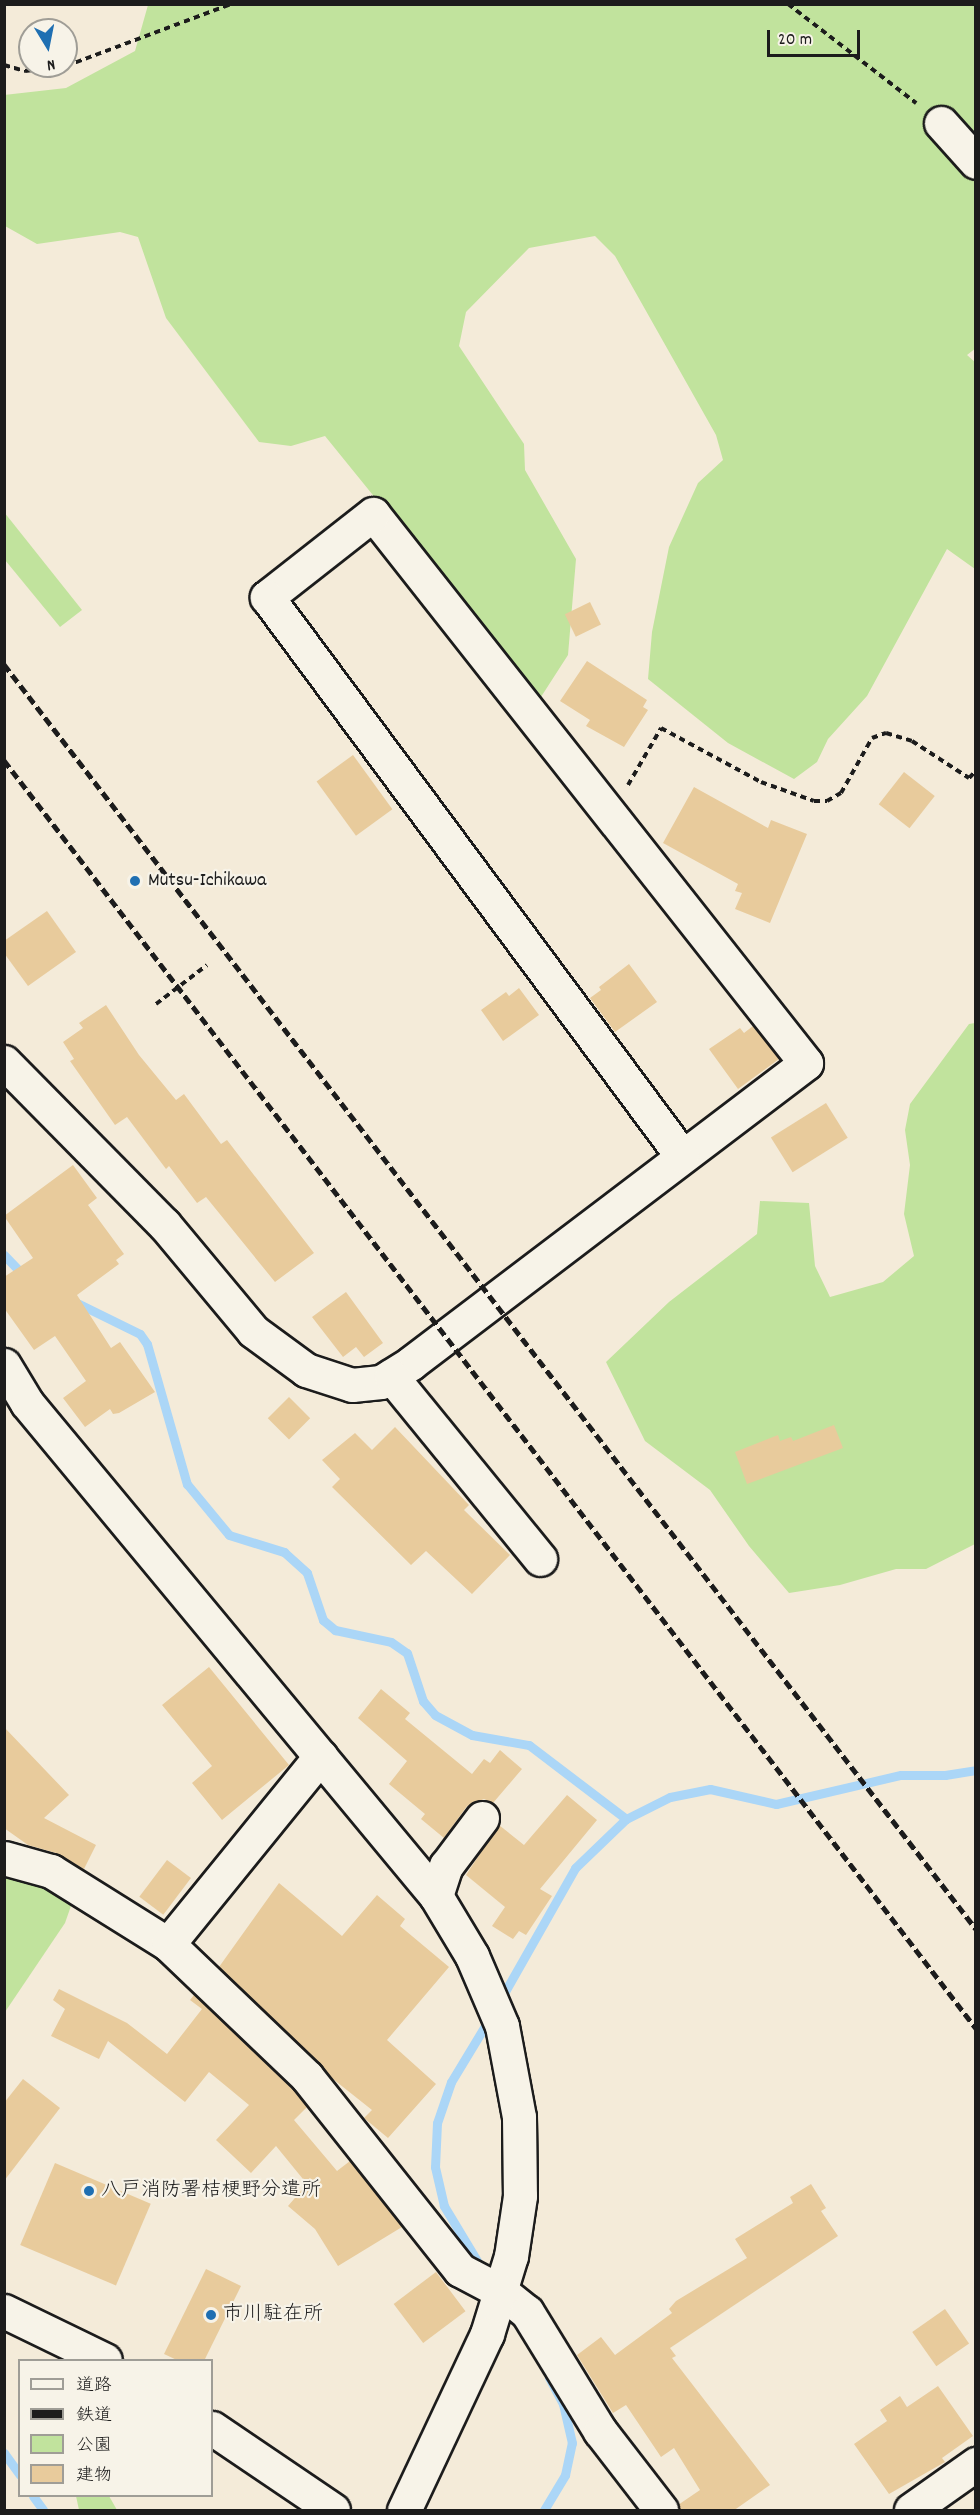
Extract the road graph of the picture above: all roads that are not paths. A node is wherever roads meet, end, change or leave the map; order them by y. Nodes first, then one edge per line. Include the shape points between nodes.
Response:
1 (941, 123) road end
2 (975, 162) edge
3 (4, 1062) edge
4 (682, 1155) junction
5 (7, 1374) edge
6 (390, 1376) junction
7 (540, 1559) dead end
8 (321, 1756) junction
9 (482, 1818) dead end
10 (4, 1858) edge
11 (436, 1896) junction
12 (168, 1944) junction
13 (502, 2292) junction
14 (4, 2311) edge
15 (101, 2359) edge
16 (213, 2429) edge
17 (975, 2464) edge
18 (333, 2511) edge
19 (404, 2511) edge
20 (661, 2511) edge
21 (911, 2511) edge

1 - 2 street
3 - 6 street via 164,1224 253,1331 306,1370 352,1385 381,1382
4 - 4 street via 806,1063 373,514 267,597
4 - 6 street
5 - 8 street
6 - 7 street
8 - 11 street
8 - 12 street
9 - 11 street via 447,1866
10 - 12 street via 51,1871
11 - 13 street via 472,1956 502,2026 519,2117 520,2196
12 - 13 street via 307,2077 460,2270
13 - 19 street via 474,2363
13 - 20 street via 527,2312 600,2431
14 - 15 street
16 - 18 street
17 - 21 street

